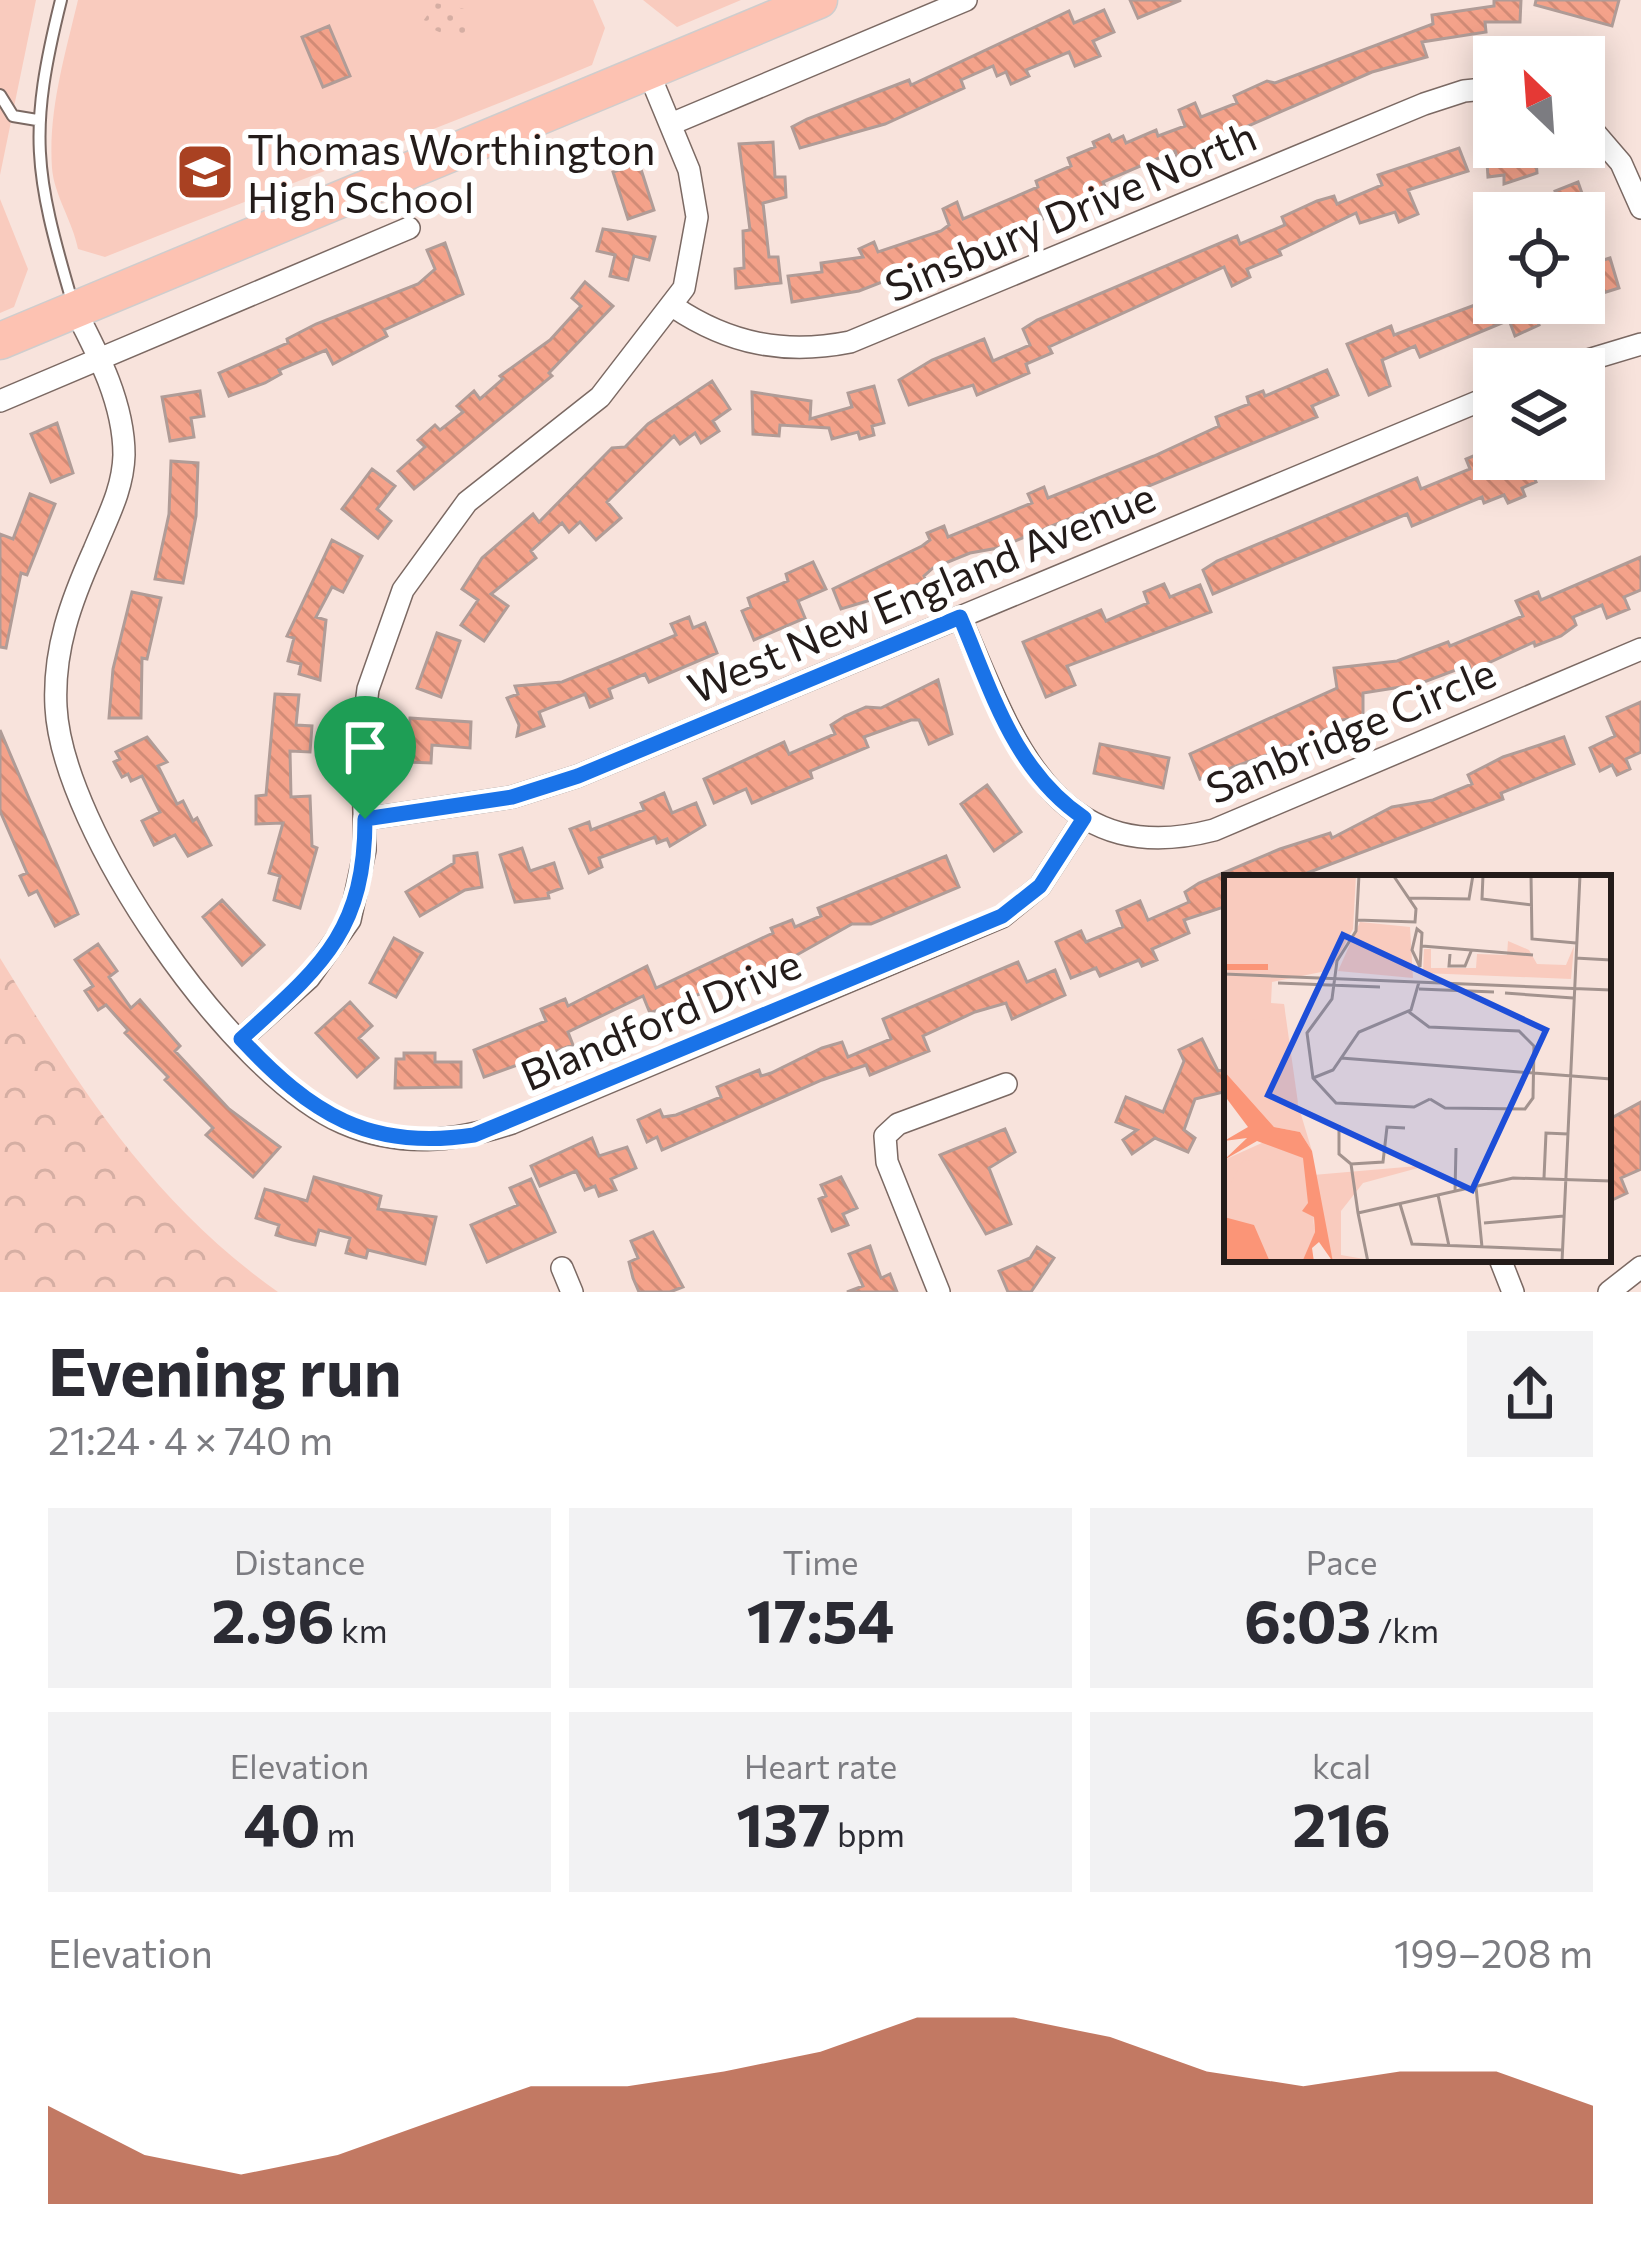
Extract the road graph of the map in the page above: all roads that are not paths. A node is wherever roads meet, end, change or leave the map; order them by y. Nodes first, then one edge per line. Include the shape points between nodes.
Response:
1 (61, 0) edge
2 (819, 0) edge
3 (966, 0) edge
4 (648, 71) junction
5 (1473, 90) edge
6 (0, 95) edge
7 (37, 120) junction
8 (671, 124) junction
9 (1605, 144) edge
10 (1641, 208) edge
11 (409, 228) dead end
12 (674, 308) junction
13 (75, 310) junction
14 (0, 341) edge
15 (1641, 344) edge
16 (1605, 355) edge
17 (100, 359) junction
18 (0, 401) edge
19 (1473, 404) edge
20 (960, 617) junction
21 (1641, 649) edge
22 (1084, 818) junction
23 (365, 819) junction
24 (241, 1039) junction
25 (1006, 1084) dead end
26 (1501, 1262) edge
27 (1641, 1267) edge
28 (562, 1268) dead end
29 (572, 1292) edge
30 (938, 1292) edge
31 (1513, 1292) edge
32 (1609, 1292) edge

1 - 7 lane
2 - 4 main road
3 - 8 street
4 - 8 street
4 - 13 main road
5 - 12 street, Sinsbury Drive North via 850,342 756,344
6 - 7 lane via 13,116
7 - 13 lane via 40,192
8 - 12 street via 697,217 692,263
9 - 10 street
11 - 17 street
12 - 23 street via 581,416 467,502 403,590 368,689
13 - 14 main road
13 - 17 street, Blandford Drive
15 - 16 street
17 - 18 street
17 - 24 street, Blandford Drive via 121,421 121,488 72,602 56,662 63,757 117,874 176,965
19 - 20 street, West New England Avenue
20 - 22 street via 1018,752
20 - 23 street, West New England Avenue via 578,776 512,797
21 - 22 street, Sanbridge Circle via 1214,830 1137,836
22 - 24 street, Blandford Drive via 1040,886 1002,916 474,1135 408,1140 343,1123 310,1104
23 - 24 street via 362,885 350,920 309,978
25 - 30 street via 885,1136 887,1162
26 - 31 street
27 - 32 street
28 - 29 street

